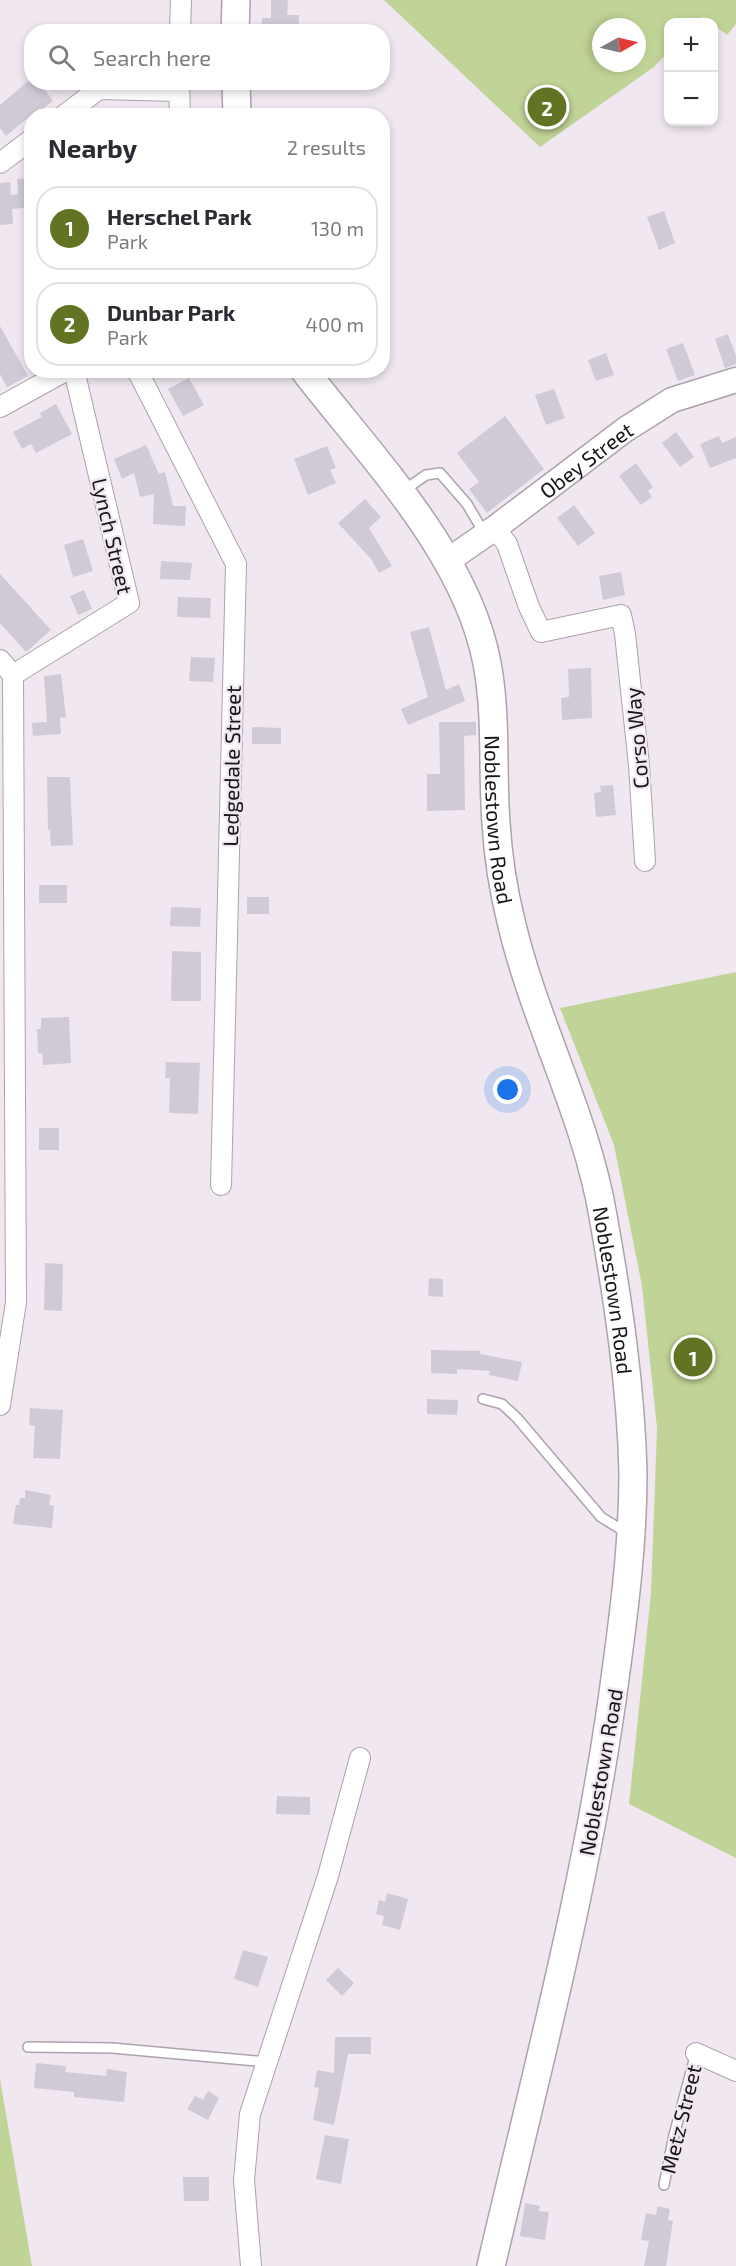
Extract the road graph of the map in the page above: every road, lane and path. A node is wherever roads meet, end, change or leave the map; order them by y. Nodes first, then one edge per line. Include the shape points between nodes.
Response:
1 (181, 0) edge
2 (236, 0) edge
3 (180, 24) edge
4 (235, 24) edge
5 (98, 90) edge
6 (178, 90) edge
7 (236, 90) edge
8 (74, 108) edge
9 (179, 108) edge
10 (237, 108) edge
11 (24, 145) edge
12 (0, 163) edge
13 (53, 378) edge
14 (76, 378) edge
15 (141, 378) edge
16 (310, 378) edge
17 (736, 380) edge
18 (0, 407) edge
19 (401, 492) junction
20 (490, 531) junction
21 (447, 561) junction
22 (0, 660) edge
23 (13, 675) junction
24 (645, 861) dead end
25 (221, 1185) dead end
26 (483, 1399) dead end
27 (0, 1405) edge
28 (631, 1536) junction
29 (360, 1758) dead end
30 (28, 2047) dead end
31 (696, 2053) joint
32 (268, 2062) junction
33 (736, 2071) edge
34 (664, 2185) dead end
35 (251, 2266) edge
36 (491, 2266) edge

1 - 3 street
2 - 4 main road
5 - 8 street
6 - 9 street
7 - 10 main road
11 - 12 street
13 - 18 street
14 - 23 street, Lynch Street via 129,603
15 - 25 street, Ledgedale Street via 236,564
16 - 19 main road, Noblestown Road
17 - 20 street, Obey Street via 672,400 626,429
19 - 20 lane via 426,475 440,472
19 - 21 main road, Noblestown Road
20 - 21 street, Obey Street
20 - 24 street, Corso Way via 507,544 541,632 621,615 639,765
21 - 28 main road, Noblestown Road via 470,606 487,663 495,820 511,922 602,1209 630,1412
22 - 23 street
23 - 27 street via 16,1302
26 - 28 lane via 502,1404 518,1418 601,1517
28 - 36 main road, Noblestown Road via 598,1798
29 - 32 street via 328,1876
30 - 32 lane via 112,2048
31 - 33 street
31 - 34 lane, Metz Street
32 - 35 street via 250,2114 244,2180

